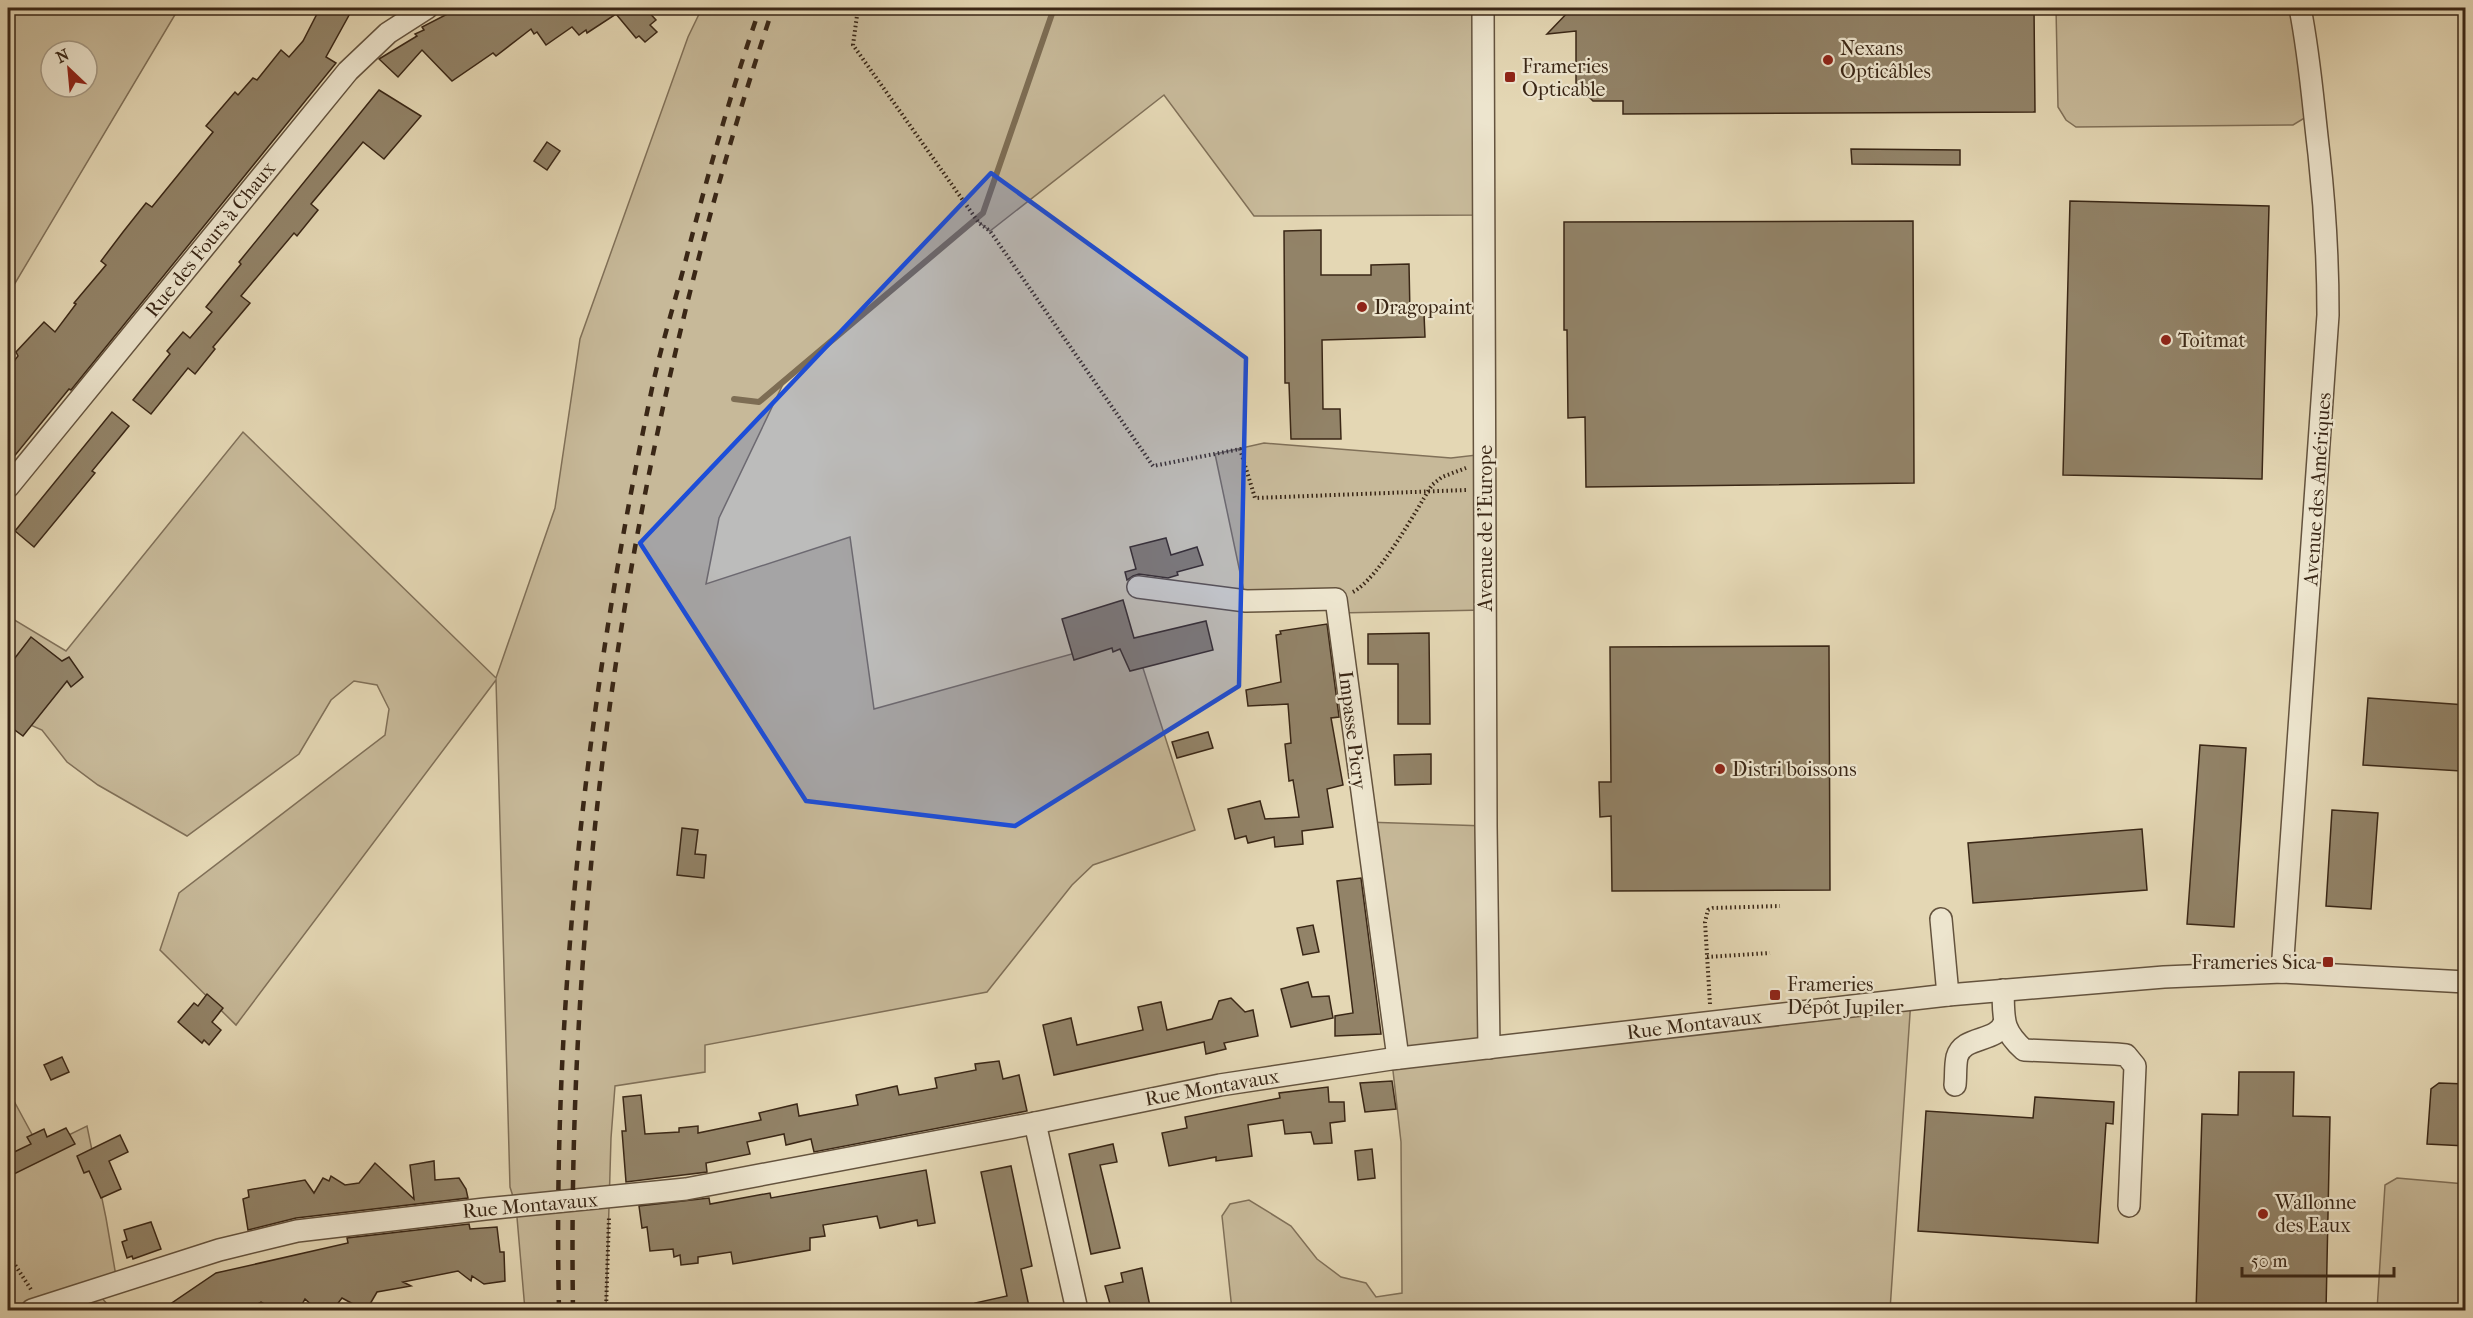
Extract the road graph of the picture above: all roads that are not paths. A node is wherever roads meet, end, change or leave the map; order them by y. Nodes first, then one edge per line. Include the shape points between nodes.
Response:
1 (427, 8) edge
2 (1483, 8) edge
3 (2300, 8) edge
4 (8, 487) edge
5 (1138, 587) dead end
6 (1941, 919) dead end
7 (2282, 972) junction
8 (2466, 982) edge
9 (2003, 990) junction
10 (1948, 995) junction
11 (2004, 1023) junction
12 (1489, 1048) junction
13 (1398, 1058) junction
14 (1955, 1085) dead end
15 (1035, 1123) junction
16 (2129, 1206) dead end
17 (38, 1309) edge
18 (1077, 1311) edge

1 - 4 street, Rue des Fours à Chaux via 388,33 348,71
2 - 12 street, Avenue de l'Europe
3 - 7 street, Avenue des Amériques via 2312,75 2328,241 2328,315
5 - 13 street, Impasse Picry via 1246,601 1336,599
6 - 10 street
7 - 8 street, Rue Montavaux
7 - 9 street, Rue Montavaux via 2164,976
9 - 10 street, Rue Montavaux
9 - 11 street
10 - 12 street, Rue Montavaux
11 - 14 street via 1996,1034 1962,1048
11 - 16 street via 2009,1036 2024,1050 2126,1055 2135,1066
12 - 13 street, Rue Montavaux
13 - 15 street, Rue Montavaux via 1220,1085
15 - 17 street, Rue Montavaux via 686,1190 297,1231 219,1250
15 - 18 street

